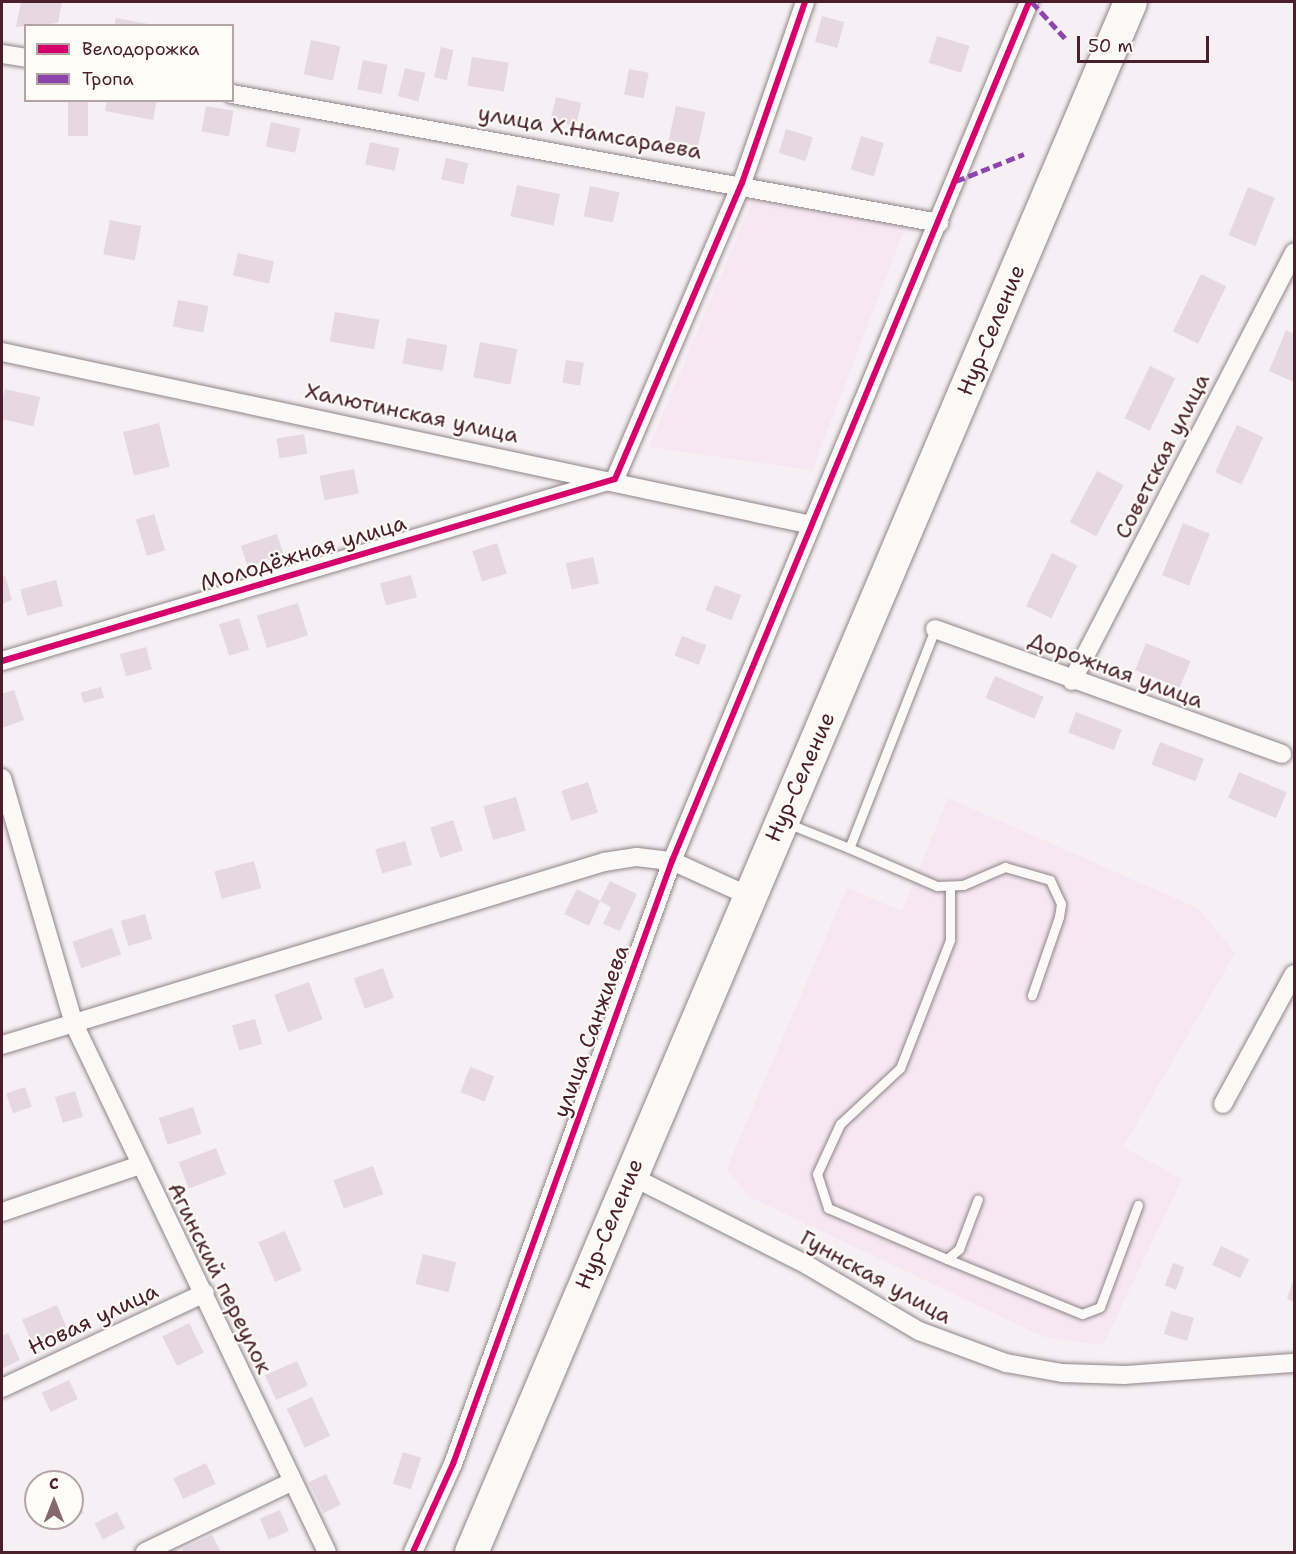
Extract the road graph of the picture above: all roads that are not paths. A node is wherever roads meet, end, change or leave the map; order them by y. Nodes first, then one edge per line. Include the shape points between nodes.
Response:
1 (805, 2) edge
2 (1029, 2) edge
3 (1130, 2) edge
4 (2, 54) edge
5 (24, 58) edge
6 (234, 94) edge
7 (742, 183) junction
8 (939, 223) junction
9 (1294, 252) edge
10 (2, 352) edge
11 (615, 479) junction
12 (812, 525) junction
13 (934, 629) joint
14 (2, 661) edge
15 (1072, 681) junction
16 (1282, 754) dead end
17 (2, 778) edge
18 (781, 821) junction
19 (849, 848) junction
20 (672, 861) junction
21 (950, 888) junction
22 (747, 895) junction
23 (1294, 974) edge
24 (1032, 995) dead end
25 (74, 1024) junction
26 (2, 1045) edge
27 (1223, 1104) dead end
28 (137, 1166) junction
29 (629, 1175) junction
30 (978, 1199) dead end
31 (1137, 1205) dead end
32 (2, 1212) edge
33 (947, 1258) junction
34 (205, 1293) junction
35 (1294, 1363) edge
36 (2, 1388) edge
37 (291, 1482) junction
38 (145, 1552) edge
39 (327, 1552) edge
40 (413, 1552) edge
41 (471, 1552) edge

1 - 7 street
2 - 8 street, улица Санжиева
3 - 18 highway, Нур-Селение
4 - 5 street
6 - 7 street, улица Х.Намсараева
7 - 8 street, улица Х.Намсараева
7 - 11 street
8 - 12 street, улица Санжиева
9 - 15 street, Советская улица
10 - 11 street, Халютинская улица
11 - 12 street, Халютинская улица
11 - 14 street, Молодёжная улица
12 - 20 street, улица Санжиева
13 - 15 street, Дорожная улица
13 - 19 lane
15 - 16 street, Дорожная улица
17 - 25 street, Агинский переулок
18 - 19 lane
18 - 22 highway, Нур-Селение
19 - 21 lane
20 - 22 street
20 - 25 street via 637,857 604,862
20 - 40 street, улица Санжиева via 453,1464
21 - 24 lane via 1005,867 1050,880 1061,904 1059,917
21 - 33 lane via 950,940 900,1068 840,1124 817,1174 828,1208
22 - 29 highway, Нур-Селение
23 - 27 street
25 - 26 street
25 - 28 street, Агинский переулок
28 - 32 street
28 - 34 street, Агинский переулок
29 - 35 street, Гуннская улица via 807,1265 919,1332 1006,1363 1062,1373 1125,1375
29 - 41 highway, Нур-Селение
30 - 33 lane via 959,1249
31 - 33 lane via 1100,1307 1082,1314
34 - 36 street, Новая улица
34 - 37 street, Агинский переулок
37 - 38 street
37 - 39 street, Агинский переулок

